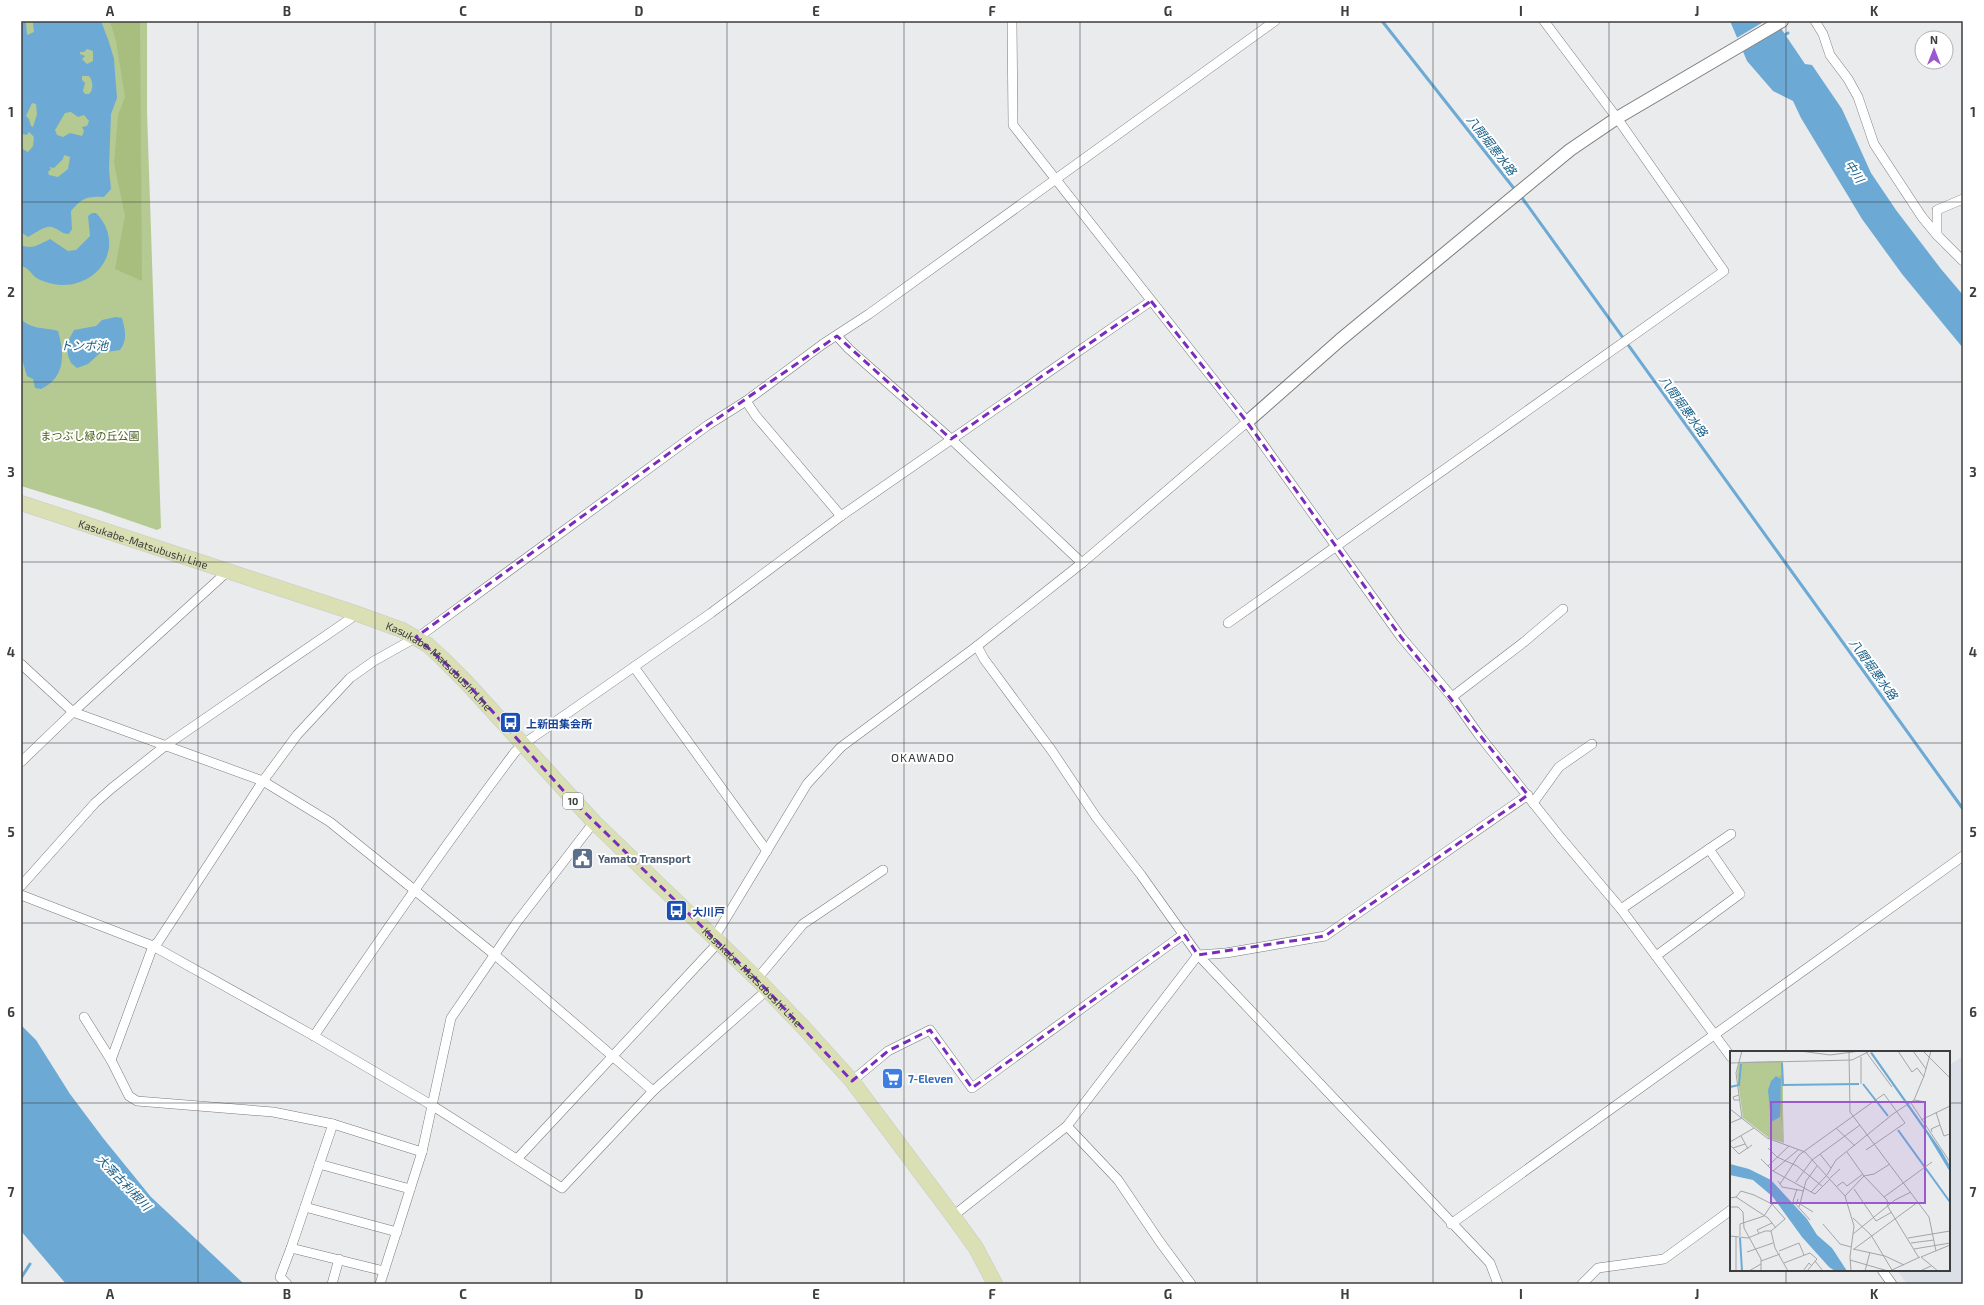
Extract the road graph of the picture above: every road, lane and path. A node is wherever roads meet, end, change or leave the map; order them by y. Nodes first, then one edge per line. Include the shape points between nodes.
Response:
1 (1012, 21) edge
2 (1275, 21) edge
3 (1544, 21) edge
4 (1782, 21) edge
5 (1815, 21) edge
6 (1617, 118) junction
7 (1056, 179) junction
8 (1963, 199) edge
9 (1937, 235) junction
10 (1963, 261) edge
11 (1151, 301) junction
12 (837, 336) junction
13 (746, 401) junction
14 (1246, 422) junction
15 (951, 439) junction
16 (21, 503) edge
17 (841, 516) junction
18 (1336, 545) junction
19 (1082, 563) junction
20 (228, 571) junction
21 (1563, 609) dead end
22 (355, 613) junction
23 (1228, 623) dead end
24 (416, 637) junction
25 (977, 646) junction
26 (21, 664) edge
27 (634, 667) junction
28 (1452, 697) junction
29 (72, 712) junction
30 (1592, 744) dead end
31 (522, 745) junction
32 (166, 746) junction
33 (21, 762) edge
34 (263, 781) junction
35 (1530, 799) junction
36 (594, 822) junction
37 (1731, 834) dead end
38 (1709, 849) junction
39 (767, 851) junction
40 (1963, 856) edge
41 (883, 870) dead end
42 (21, 886) edge
43 (414, 889) junction
44 (21, 895) edge
45 (1621, 909) junction
46 (1184, 934) junction
47 (716, 941) junction
48 (152, 946) junction
49 (495, 955) junction
50 (1198, 955) junction
51 (1656, 956) junction
52 (757, 979) junction
53 (767, 990) junction
54 (84, 1017) dead end
55 (1715, 1034) junction
56 (314, 1036) junction
57 (612, 1056) junction
58 (1730, 1056) edge
59 (110, 1060) junction
60 (852, 1081) junction
61 (653, 1091) junction
62 (433, 1106) junction
63 (333, 1124) junction
64 (1067, 1126) junction
65 (422, 1152) junction
66 (516, 1159) junction
67 (319, 1164) junction
68 (410, 1189) junction
69 (305, 1207) junction
70 (1730, 1211) edge
71 (953, 1216) junction
72 (1451, 1224) junction
73 (397, 1232) junction
74 (291, 1248) junction
75 (339, 1259) junction
76 (384, 1271) junction
77 (1883, 1271) edge
78 (287, 1284) edge
79 (332, 1284) edge
80 (380, 1284) edge
81 (995, 1284) edge
82 (1191, 1284) edge
83 (1498, 1284) edge
84 (1582, 1284) edge
85 (1892, 1284) edge

1 - 7 street via 1013,124
2 - 7 street
3 - 6 street
4 - 6 street
5 - 9 street via 1823,34 1830,55 1858,97 1874,144 1922,217
6 - 14 street via 1513,196
6 - 18 street via 1724,271
7 - 11 street
7 - 12 street
8 - 9 street via 1937,210
9 - 10 street
11 - 14 street
11 - 15 street
12 - 13 street
12 - 15 street
13 - 17 street
13 - 24 street via 708,425
14 - 18 street
14 - 19 street
15 - 17 street
15 - 19 street
16 - 20 main road, Kasukabe-Matsubushi Line / 10
17 - 27 street
18 - 23 street
18 - 28 street via 1401,637
19 - 25 street
20 - 22 main road, Kasukabe-Matsubushi Line / 10
20 - 29 street
21 - 28 street
22 - 24 main road, Kasukabe-Matsubushi Line / 10
22 - 32 street via 350,619
24 - 31 main road, Kasukabe-Matsubushi Line / 10 via 428,645 466,682
24 - 34 street via 350,678 297,735
25 - 39 street via 841,747 807,784
25 - 46 street via 1096,817
26 - 29 street
27 - 31 street
27 - 39 street
28 - 35 street
29 - 32 street
29 - 33 street
30 - 35 street via 1559,767
31 - 36 main road, Kasukabe-Matsubushi Line / 10
31 - 43 street via 469,812
32 - 34 street
32 - 42 street via 95,803
34 - 43 street via 330,822
34 - 48 street via 158,942
35 - 45 street
35 - 50 street via 1325,936 1226,953
36 - 47 main road, Kasukabe-Matsubushi Line / 10
36 - 49 street via 517,922
37 - 38 street
38 - 45 street
38 - 51 street via 1740,894
39 - 47 street
40 - 55 street
41 - 52 street via 803,924
43 - 49 street
43 - 56 street
44 - 48 street
45 - 51 street
46 - 50 street
46 - 60 street via 972,1088 930,1030 888,1051
47 - 52 main road, Kasukabe-Matsubushi Line / 10
47 - 57 street
48 - 56 street
48 - 59 street
49 - 57 street
49 - 62 street via 451,1018
50 - 64 street
50 - 72 street
51 - 55 street
52 - 53 main road, Kasukabe-Matsubushi Line / 10
53 - 60 main road, Kasukabe-Matsubushi Line / 10
53 - 61 street
54 - 59 street
55 - 58 street
55 - 72 street
56 - 62 street
57 - 61 street
57 - 66 street
59 - 63 street via 129,1096 137,1101 273,1112
60 - 71 main road, Kasukabe-Matsubushi Line / 10
61 - 66 street via 562,1188
62 - 65 street
62 - 66 street
63 - 65 street
63 - 67 street
64 - 71 street
64 - 82 street via 1118,1180
65 - 68 street
67 - 68 street
67 - 69 street
68 - 73 street
69 - 73 street
69 - 74 street
70 - 84 street via 1664,1259 1598,1268
71 - 81 main road, Kasukabe-Matsubushi Line / 10 via 976,1248
72 - 83 street via 1490,1263
73 - 76 street
74 - 75 street
74 - 78 street via 280,1277
75 - 76 street
75 - 79 street
76 - 80 street
77 - 85 street

